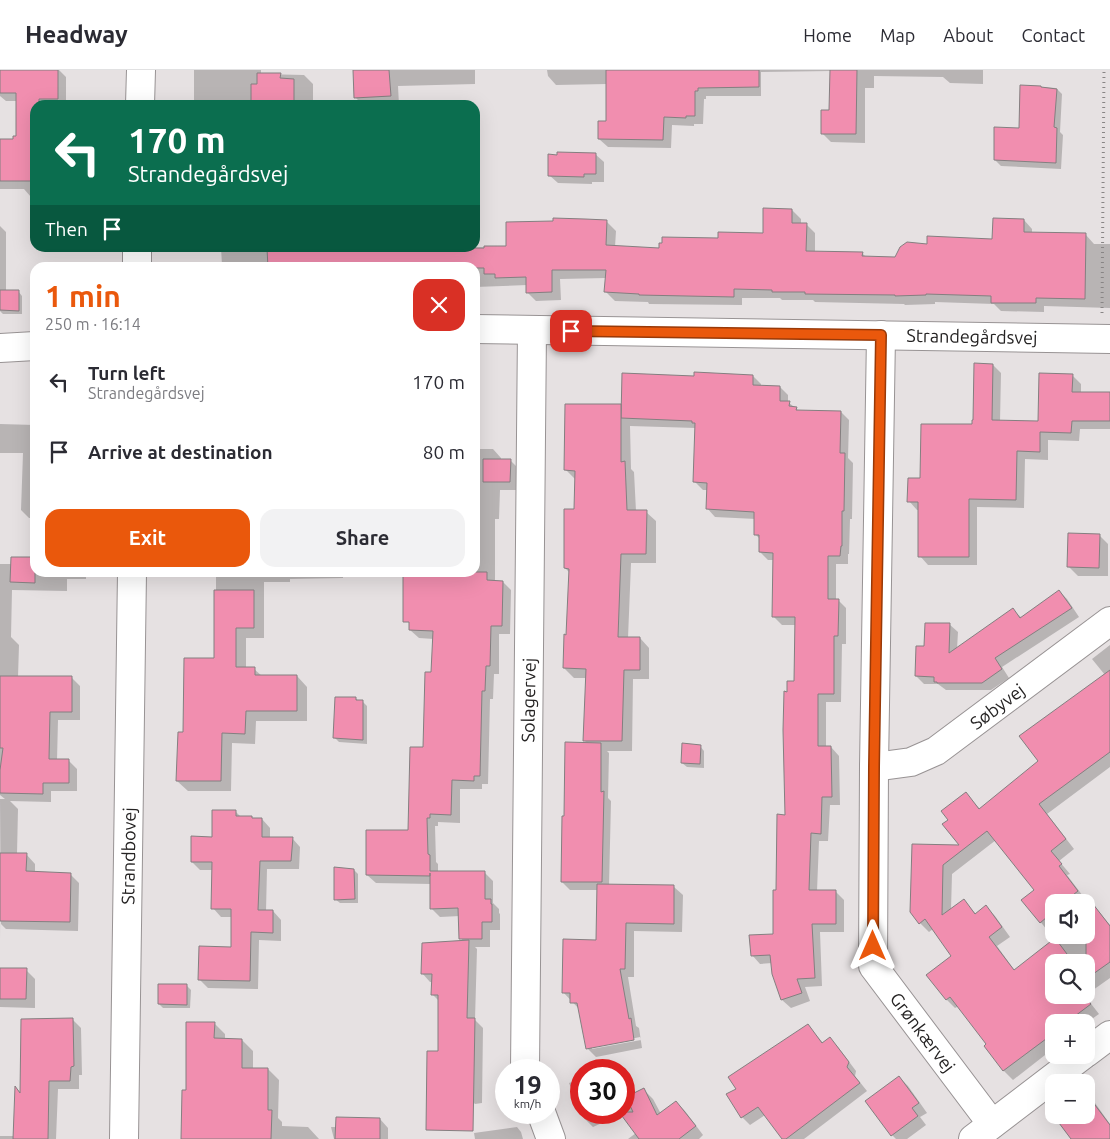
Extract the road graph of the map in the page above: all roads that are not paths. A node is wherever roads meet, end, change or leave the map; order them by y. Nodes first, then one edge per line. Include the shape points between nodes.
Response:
1 (141, 70) edge
2 (140, 100) edge
3 (480, 329) edge
4 (532, 330) junction
5 (881, 335) junction
6 (1106, 339) edge
7 (30, 346) edge
8 (0, 348) edge
9 (132, 577) edge
10 (1110, 621) edge
11 (874, 767) junction
12 (1110, 1035) edge
13 (1095, 1046) edge
14 (525, 1059) edge
15 (1072, 1064) edge
16 (545, 1124) edge
17 (982, 1132) edge
18 (124, 1139) edge
19 (550, 1139) edge

1 - 2 street
3 - 4 street, Strandegårdsvej
4 - 5 street, Strandegårdsvej
4 - 14 street, Solagervej
5 - 6 street, Strandegårdsvej
5 - 11 street, Grønkærvej
7 - 8 street
9 - 18 street, Strandbovej
10 - 11 street, Søbyvej via 936,751 911,762
11 - 17 street, Grønkærvej via 873,966
12 - 13 street
15 - 17 street
16 - 19 street

